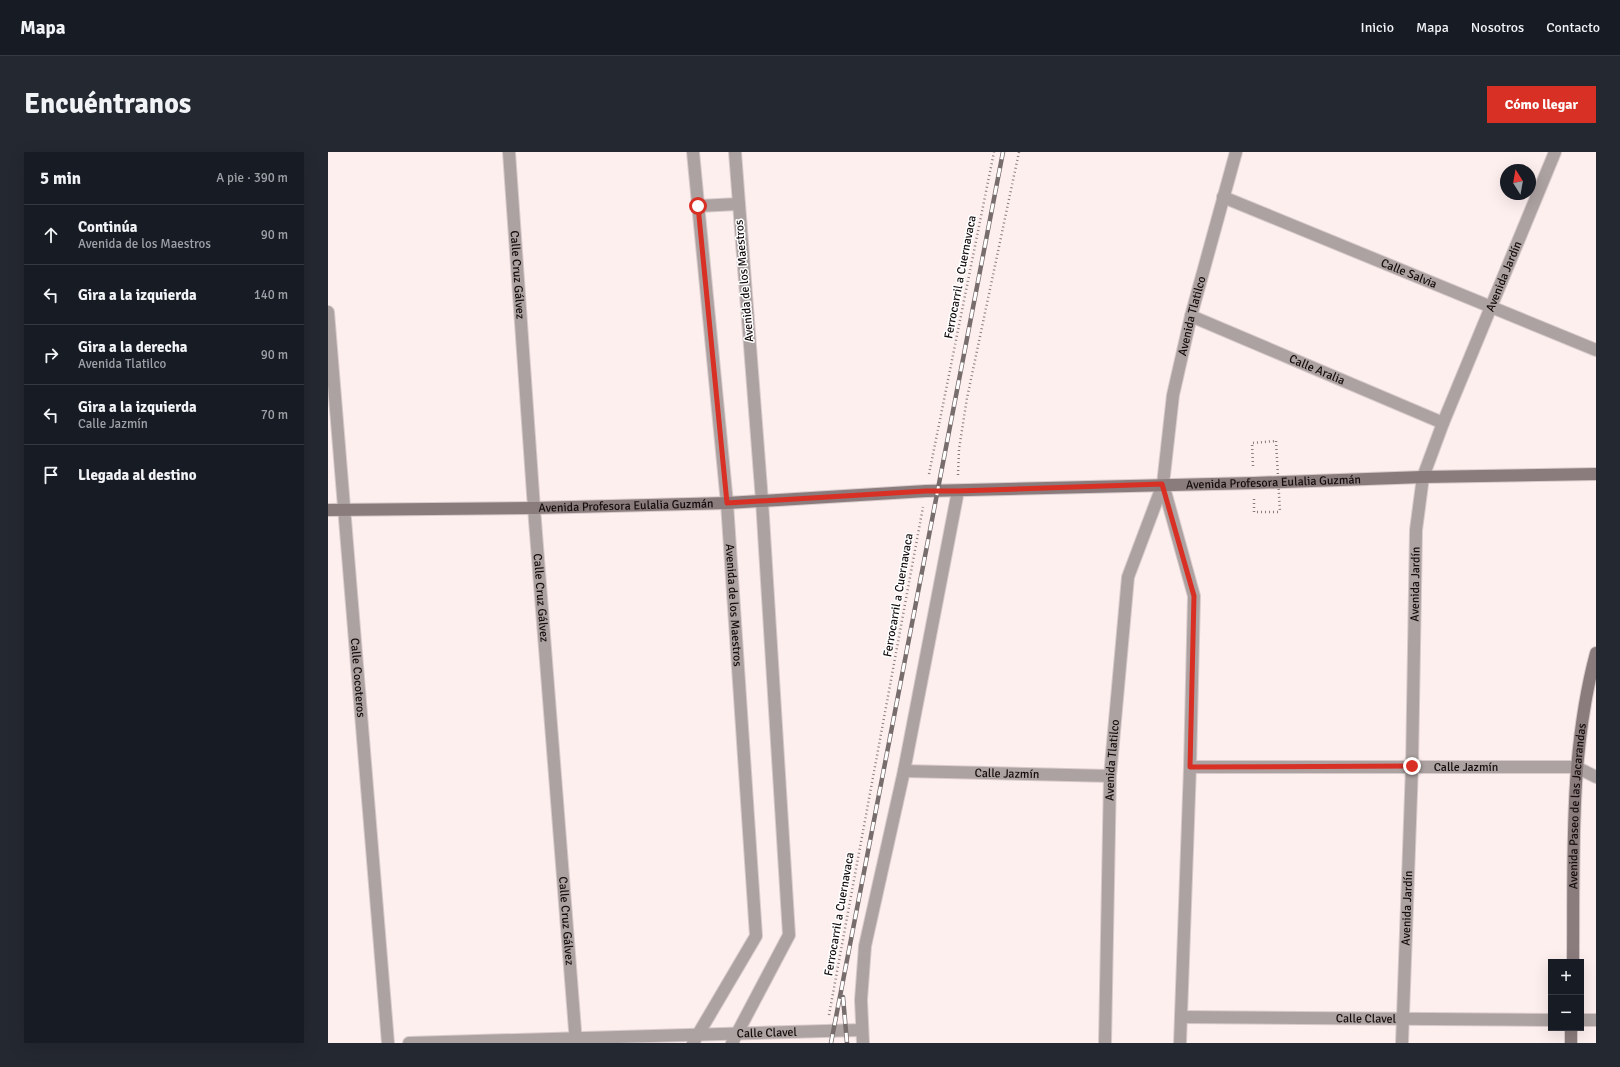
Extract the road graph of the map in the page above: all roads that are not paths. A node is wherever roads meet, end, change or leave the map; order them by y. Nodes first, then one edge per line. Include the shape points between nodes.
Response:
1 (508, 152) edge
2 (693, 152) edge
3 (735, 152) edge
4 (1236, 152) edge
5 (1555, 152) edge
6 (1223, 196) junction
7 (738, 204) junction
8 (698, 206) junction
9 (1492, 305) junction
10 (328, 312) edge
11 (1191, 316) junction
12 (1596, 350) edge
13 (1443, 423) junction
14 (1596, 474) edge
15 (1423, 477) junction
16 (1162, 484) junction
17 (958, 491) junction
18 (762, 501) junction
19 (727, 503) junction
20 (534, 508) junction
21 (328, 510) edge
22 (344, 510) junction
23 (1596, 652) edge
24 (1412, 766) junction
25 (1190, 767) junction
26 (1576, 767) junction
27 (904, 771) junction
28 (1110, 776) junction
29 (1596, 776) edge
30 (1573, 959) edge
31 (1181, 1018) junction
32 (1403, 1019) junction
33 (1548, 1020) edge
34 (1584, 1020) edge
35 (1596, 1020) edge
36 (861, 1030) junction
37 (1572, 1031) edge
38 (738, 1032) junction
39 (696, 1038) edge
40 (575, 1041) edge
41 (388, 1043) edge
42 (409, 1043) edge
43 (732, 1043) edge
44 (863, 1043) edge
45 (1106, 1043) edge
46 (1180, 1043) edge
47 (1402, 1043) edge
48 (1571, 1043) edge

1 - 20 street, Calle Cruz Gálvez
2 - 8 street, Avenida de los Maestros
3 - 7 street, Avenida de los Maestros
4 - 6 street, Avenida Tlatilco
5 - 9 street, Avenida Jardín
6 - 9 street, Calle Salvia
6 - 11 street, Avenida Tlatilco
7 - 8 street
7 - 18 street, Avenida de los Maestros
8 - 19 street, Avenida de los Maestros
9 - 12 street, Calle Salvia
9 - 13 street, Avenida Jardín
10 - 22 street, Calle Cocoteros
11 - 13 street, Calle Aralia
11 - 16 street, Avenida Tlatilco via 1173,395
13 - 15 street, Avenida Jardín
14 - 15 main road, Avenida Profesora Eulalia Guzmán
15 - 16 main road, Avenida Profesora Eulalia Guzmán
15 - 24 street, Avenida Jardín via 1416,530
16 - 17 main road, Avenida Profesora Eulalia Guzmán
16 - 25 street, Avenida Tlatilco via 1194,596
16 - 28 street, Avenida Tlatilco via 1128,577
17 - 18 main road, Avenida Profesora Eulalia Guzmán
17 - 27 street
18 - 19 main road, Avenida Profesora Eulalia Guzmán
18 - 38 street, Avenida de los Maestros via 789,935
19 - 20 main road, Avenida Profesora Eulalia Guzmán
19 - 39 street, Avenida de los Maestros via 756,936
20 - 22 main road, Avenida Profesora Eulalia Guzmán
20 - 40 street, Calle Cruz Gálvez
21 - 22 main road, Avenida Profesora Eulalia Guzmán
22 - 41 street, Calle Cocoteros
23 - 26 main road, Avenida Paseo de las Jacarandas via 1581,724
24 - 25 street, Calle Jazmín
24 - 26 street, Calle Jazmín
24 - 32 street, Avenida Jardín
25 - 31 street, Avenida Tlatilco
26 - 29 street, Calle Jazmín
26 - 30 main road, Avenida Paseo de las Jacarandas
27 - 28 street, Calle Jazmín
27 - 36 street via 865,946
28 - 45 street, Avenida Tlatilco
31 - 32 street, Calle Clavel
31 - 46 street, Avenida Tlatilco
32 - 33 street, Calle Clavel
32 - 47 street, Avenida Jardín
34 - 35 street
36 - 38 street, Calle Clavel
36 - 44 street
37 - 48 main road
38 - 39 street, Calle Clavel
38 - 43 street, Avenida de los Maestros
39 - 40 street, Calle Clavel
40 - 42 street, Calle Clavel

